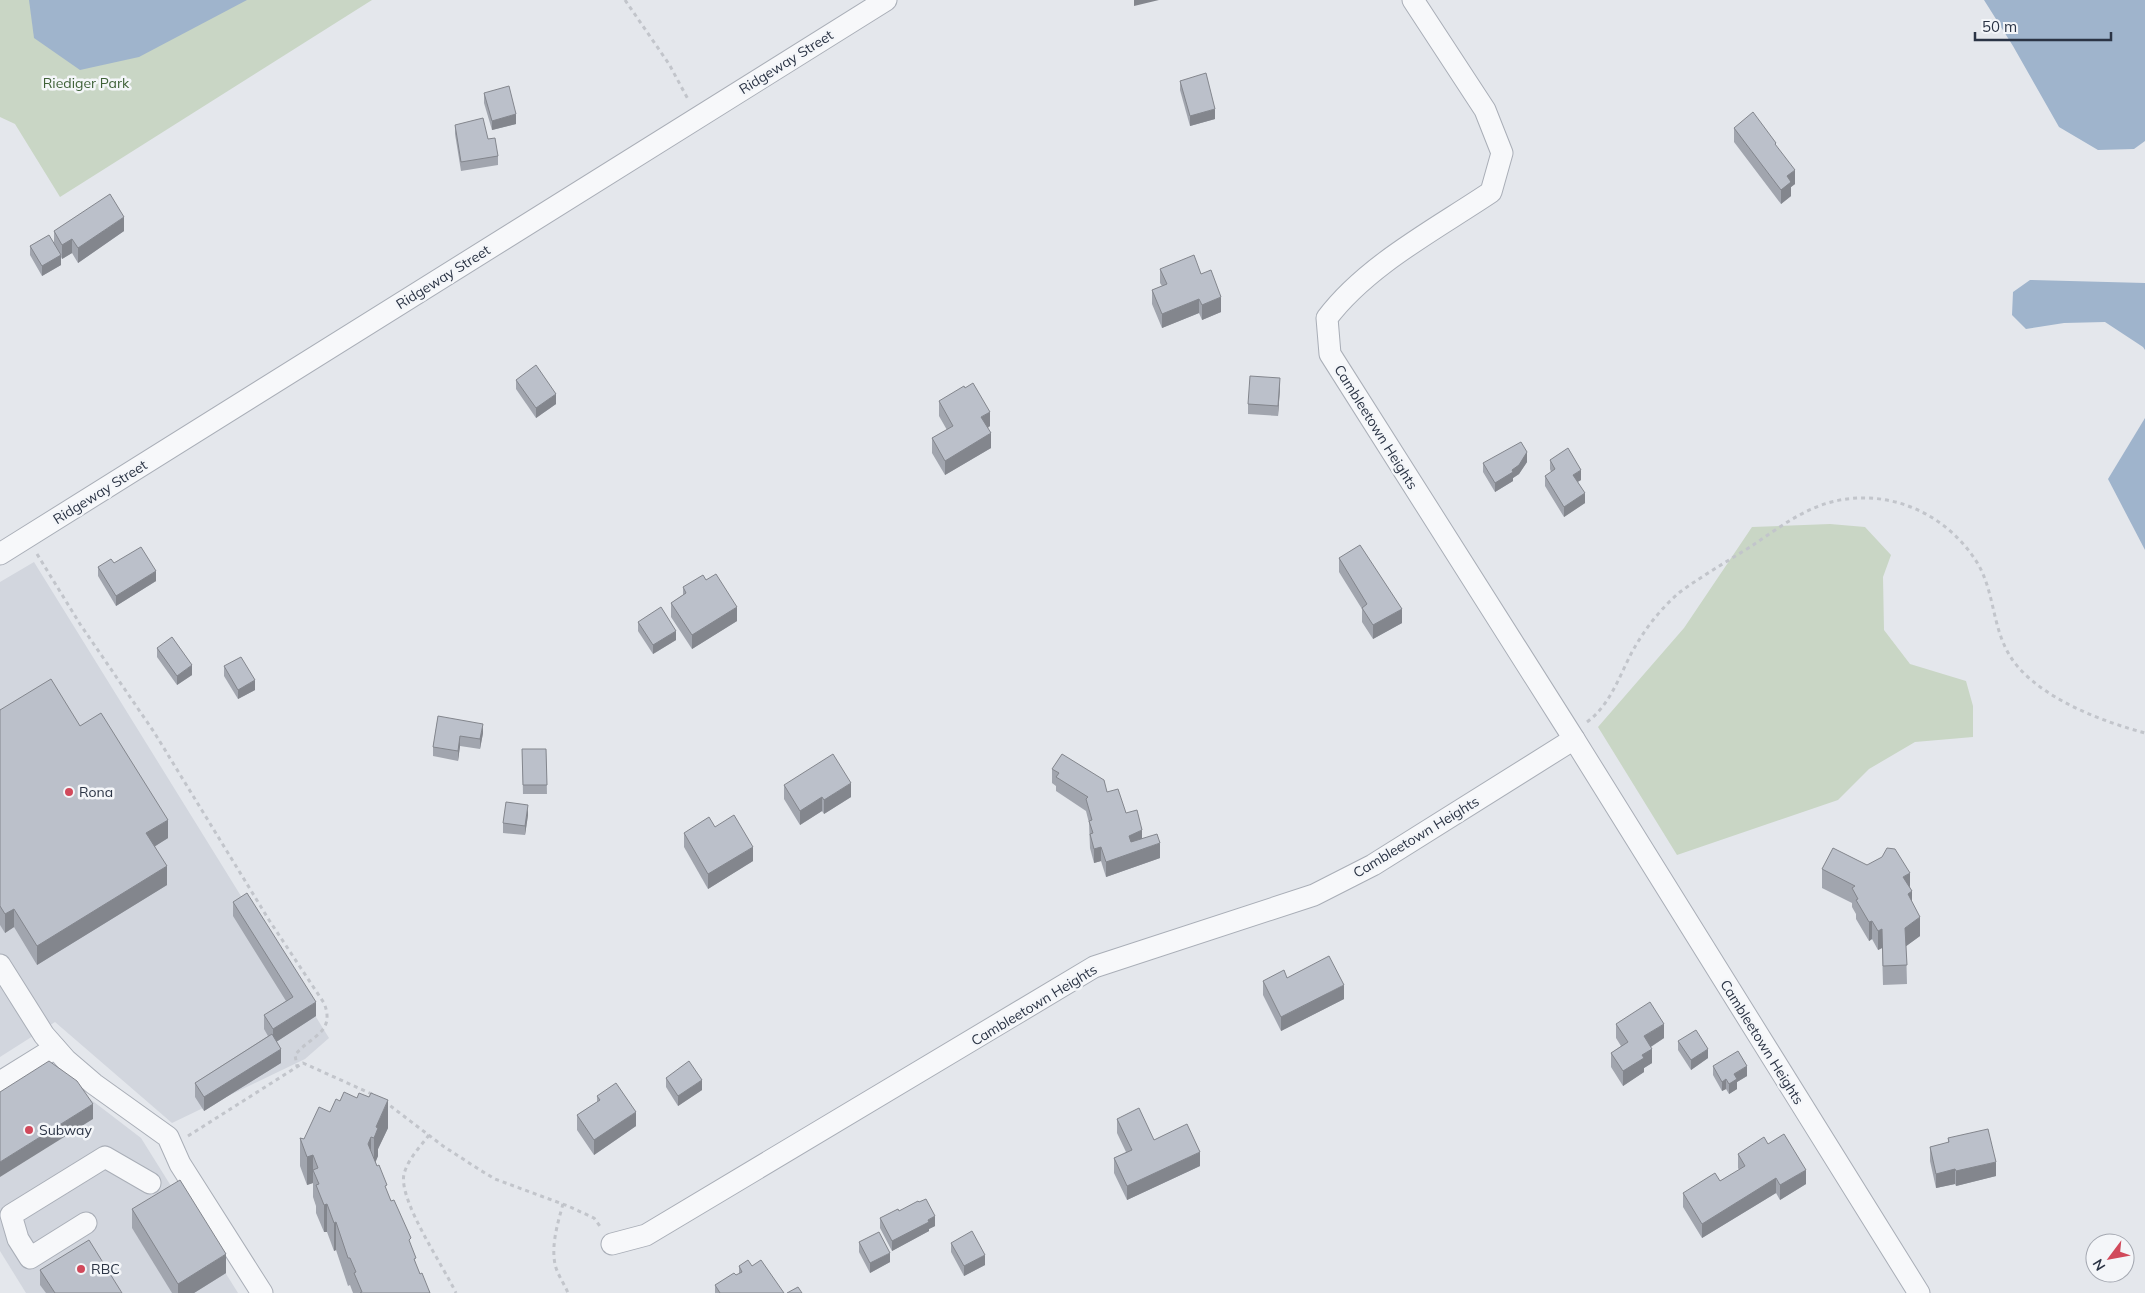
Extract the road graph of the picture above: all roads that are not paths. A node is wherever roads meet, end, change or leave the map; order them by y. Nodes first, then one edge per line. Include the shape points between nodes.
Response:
1 (886, 0) edge
2 (1413, 0) edge
3 (0, 554) edge
4 (1572, 735) junction
5 (0, 965) edge
6 (55, 1048) junction
7 (0, 1082) edge
8 (150, 1183) dead end
9 (86, 1222) dead end
10 (612, 1244) road end
11 (262, 1293) edge
12 (1919, 1293) edge

1 - 3 street, Ridgeway Street
2 - 4 street, Cambleetown Heights via 1485,110 1502,153 1491,192 1385,263 1340,301 1327,318 1330,354
4 - 10 street, Cambleetown Heights via 1373,865 1314,895 1094,967 646,1236
4 - 12 street, Cambleetown Heights
5 - 6 street
6 - 7 street
6 - 11 street via 94,1084 168,1137 180,1164
8 - 9 street via 105,1157 11,1215 18,1239 30,1258

